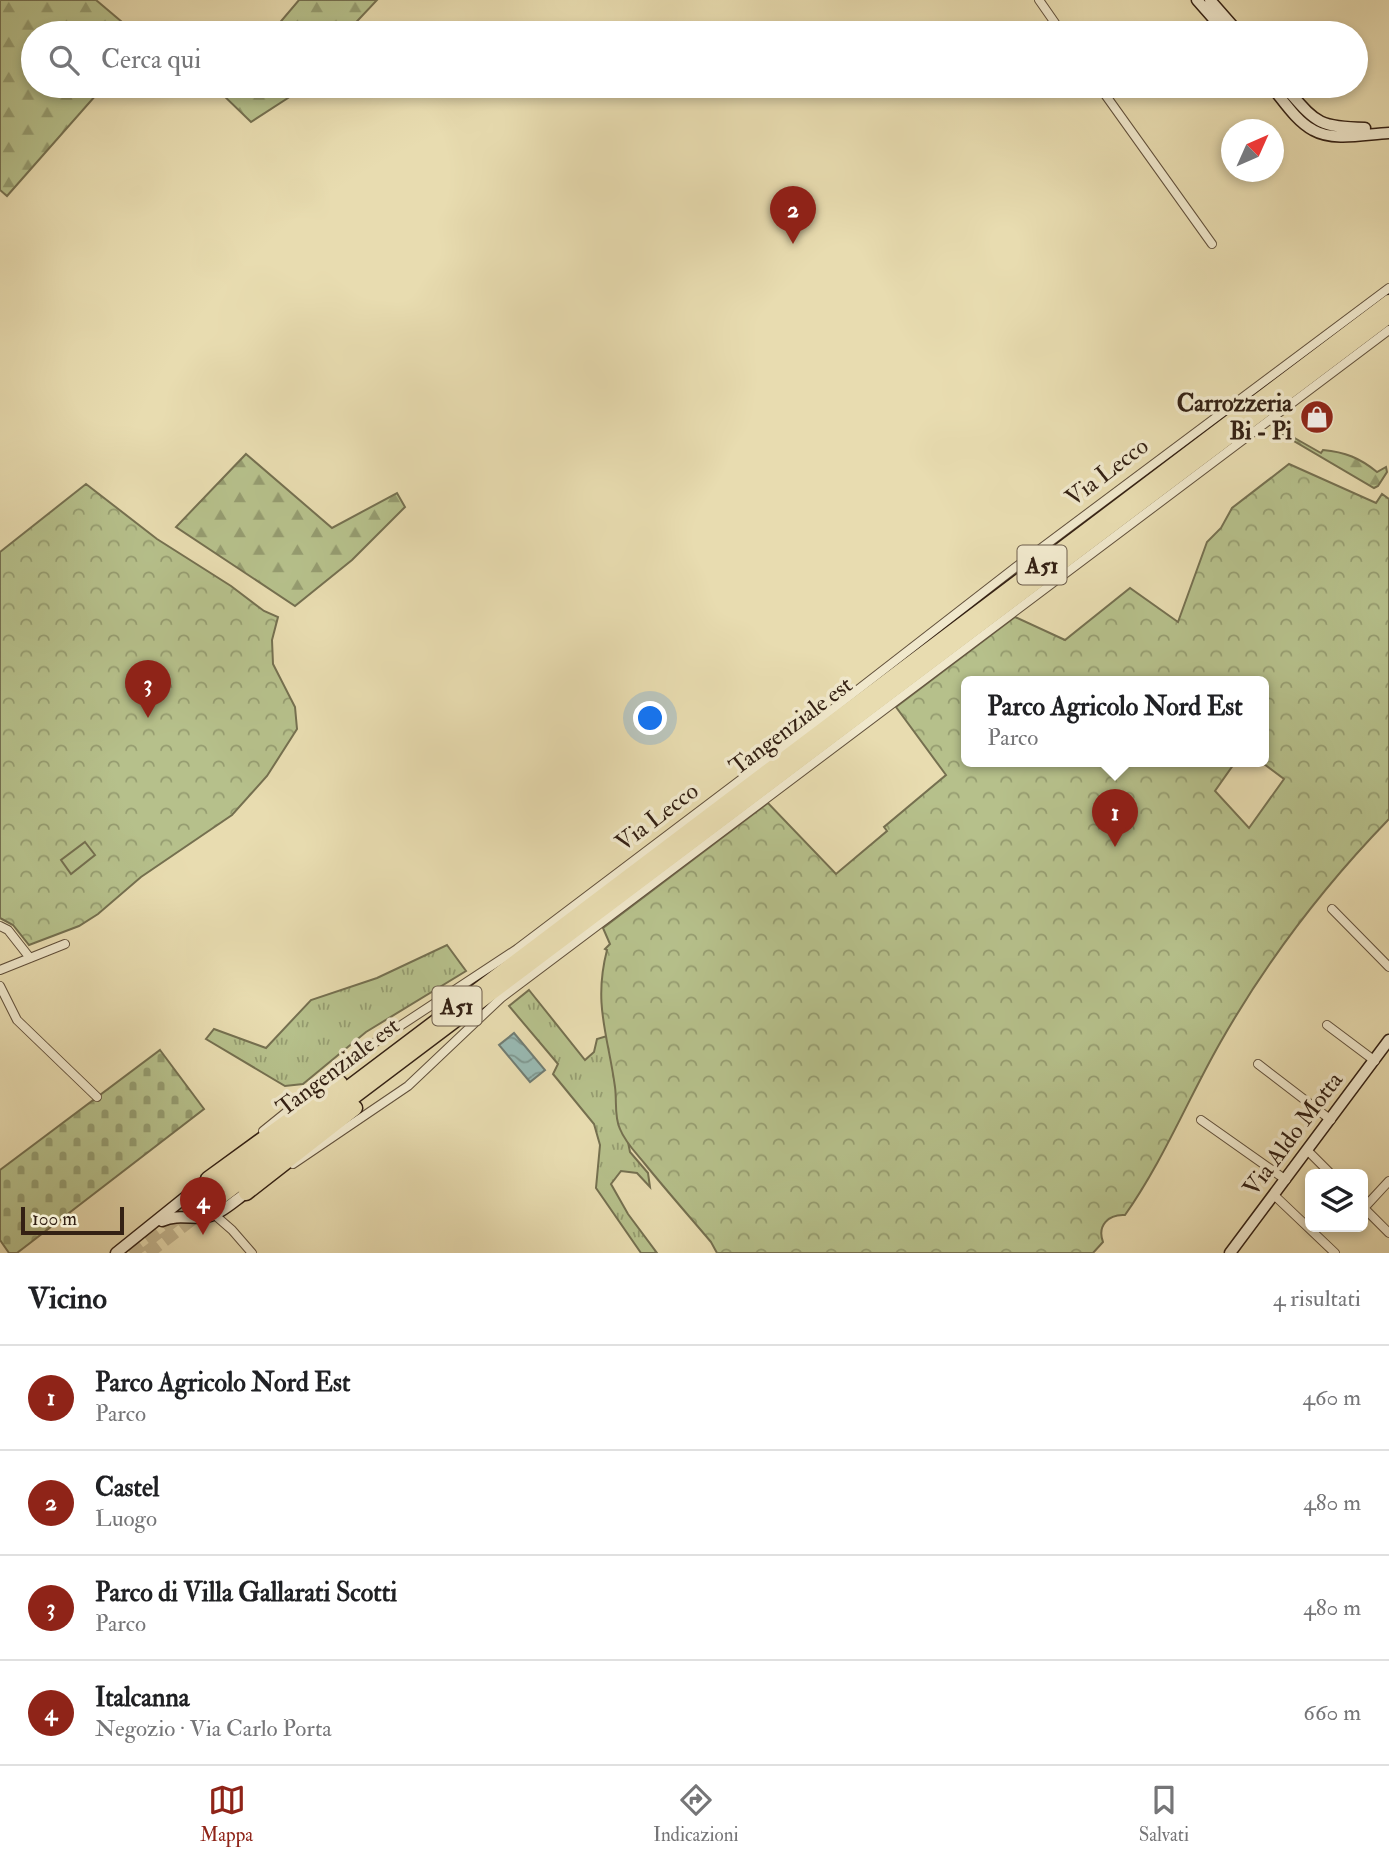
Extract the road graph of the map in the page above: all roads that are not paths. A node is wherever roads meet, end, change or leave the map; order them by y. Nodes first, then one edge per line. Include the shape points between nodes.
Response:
1 (1039, 0) edge
2 (1197, 0) edge
3 (1210, 0) edge
4 (1054, 21) edge
5 (1215, 21) edge
6 (1228, 21) edge
7 (1108, 98) edge
8 (1282, 98) edge
9 (1295, 98) edge
10 (1389, 127) edge
11 (1389, 133) edge
12 (1212, 243) dead end
13 (1389, 288) edge
14 (1389, 302) edge
15 (1389, 316) edge
16 (1389, 330) edge
17 (1332, 909) dead end
18 (0, 926) edge
19 (65, 944) dead end
20 (30, 958) junction
21 (1389, 967) edge
22 (0, 970) edge
23 (0, 986) edge
24 (449, 1019) junction
25 (1327, 1025) dead end
26 (1389, 1040) edge
27 (1375, 1061) junction
28 (1258, 1064) dead end
29 (97, 1097) dead end
30 (1201, 1120) dead end
31 (1331, 1120) junction
32 (1308, 1151) junction
33 (1326, 1169) edge
34 (1286, 1180) junction
35 (1389, 1181) edge
36 (216, 1187) junction
37 (1274, 1195) junction
38 (242, 1196) junction
39 (184, 1200) junction
40 (1368, 1202) edge
41 (201, 1203) junction
42 (1368, 1212) edge
43 (216, 1214) junction
44 (190, 1217) junction
45 (204, 1218) junction
46 (153, 1224) junction
47 (232, 1230) junction
48 (1389, 1233) edge
49 (116, 1253) edge
50 (252, 1253) edge
51 (1230, 1253) edge
52 (1335, 1253) edge

1 - 4 street
2 - 5 street
3 - 6 street
7 - 12 street
8 - 11 street via 1319,132
9 - 10 street via 1320,123
13 - 36 street, Via Lecco via 517,949 362,1051
14 - 24 highway, Tangenziale est / A51
15 - 24 highway, Tangenziale est / A51
16 - 38 street, Via Lecco via 501,998 408,1086
17 - 21 street
18 - 20 street
19 - 20 street
20 - 22 street
23 - 29 street via 17,1020
24 - 36 highway, Tangenziale est / A51
24 - 36 highway via 387,1049
24 - 38 highway via 412,1063
25 - 27 street
26 - 27 street, Via Aldo Motta
27 - 31 street, Via Aldo Motta
28 - 31 street
30 - 34 street
31 - 32 street, Via Aldo Motta
32 - 33 street
32 - 34 street, Via Aldo Motta
34 - 37 street, Via Aldo Motta
35 - 40 street
36 - 39 street, Via Lecco
37 - 51 street, Via Aldo Motta
37 - 52 street
38 - 43 street, Via Lecco
38 - 47 street via 228,1215
39 - 41 street
39 - 44 street via 184,1212
39 - 46 street, Via Lecco
41 - 43 street
41 - 44 street via 200,1212
42 - 48 street
43 - 45 street, Via Lecco
43 - 47 street
44 - 45 street, Via Lecco
44 - 46 street, Via Lecco via 170,1217
45 - 47 street
46 - 49 street, Via Lecco
47 - 50 street

